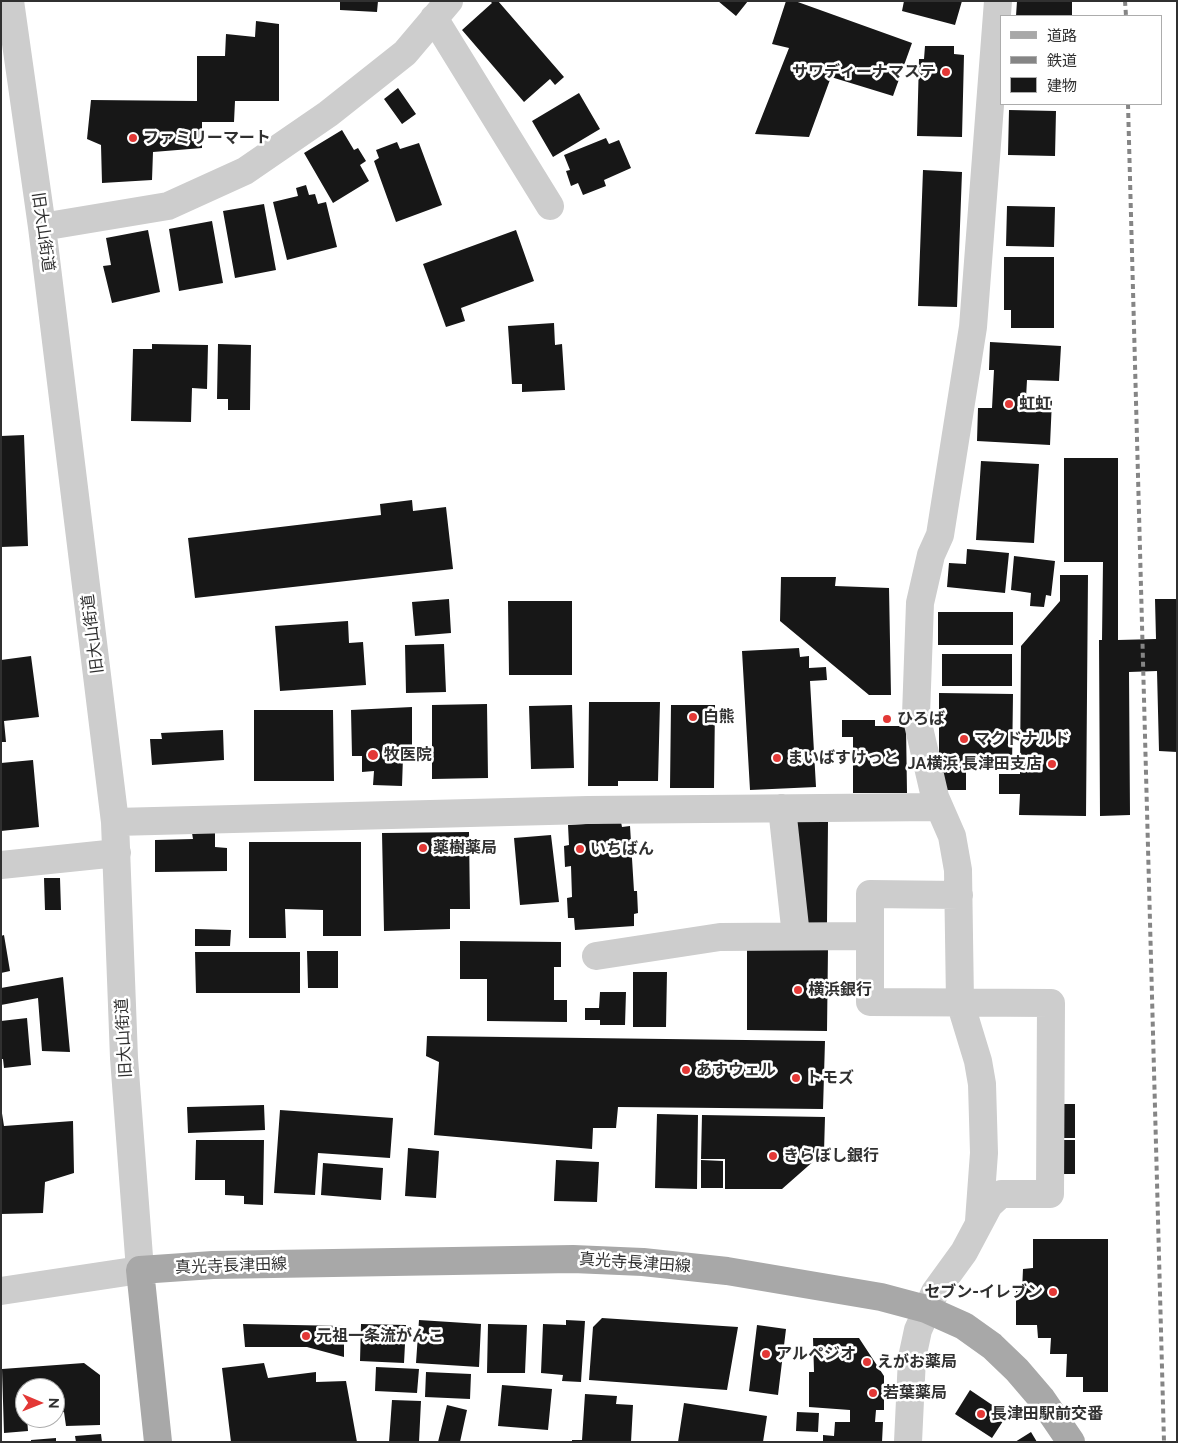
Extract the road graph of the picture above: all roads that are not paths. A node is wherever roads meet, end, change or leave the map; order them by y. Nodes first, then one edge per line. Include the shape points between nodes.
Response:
1 (10, 1) edge
2 (998, 1) edge
3 (442, 10) edge
4 (550, 206) dead end
5 (42, 227) junction
6 (939, 807) junction
7 (782, 808) junction
8 (115, 822) junction
9 (117, 853) junction
10 (1, 865) edge
11 (958, 895) junction
12 (796, 936) junction
13 (870, 936) junction
14 (596, 956) dead end
15 (960, 1002) junction
16 (979, 1221) junction
17 (140, 1270) junction
18 (1, 1290) edge
19 (926, 1309) junction
20 (158, 1442) edge
21 (908, 1442) edge
22 (1071, 1442) edge

1 - 5 street, 旧大山街道
2 - 6 street via 974,327 940,536 931,555 920,603 916,715
3 - 4 street
3 - 5 street via 404,53 328,114 245,172 168,206
5 - 8 street, 旧大山街道
6 - 7 street
6 - 11 street via 956,849
7 - 8 street
7 - 12 street
8 - 9 street, 旧大山街道
9 - 10 street
9 - 17 street, 旧大山街道 via 124,1058
11 - 13 street via 870,894
11 - 15 street
12 - 13 street
12 - 14 street via 720,937
13 - 15 street via 870,1002
15 - 16 street via 982,1084 984,1153
15 - 16 street via 1051,1003 1050,1194 1001,1194
16 - 19 street via 964,1252
17 - 18 street
17 - 19 main road, 真光寺長津田線 via 213,1265 573,1259 635,1262 727,1271 882,1296
17 - 20 main road
19 - 21 street via 912,1358
19 - 22 main road, 真光寺長津田線 via 964,1326 992,1346 1041,1398

